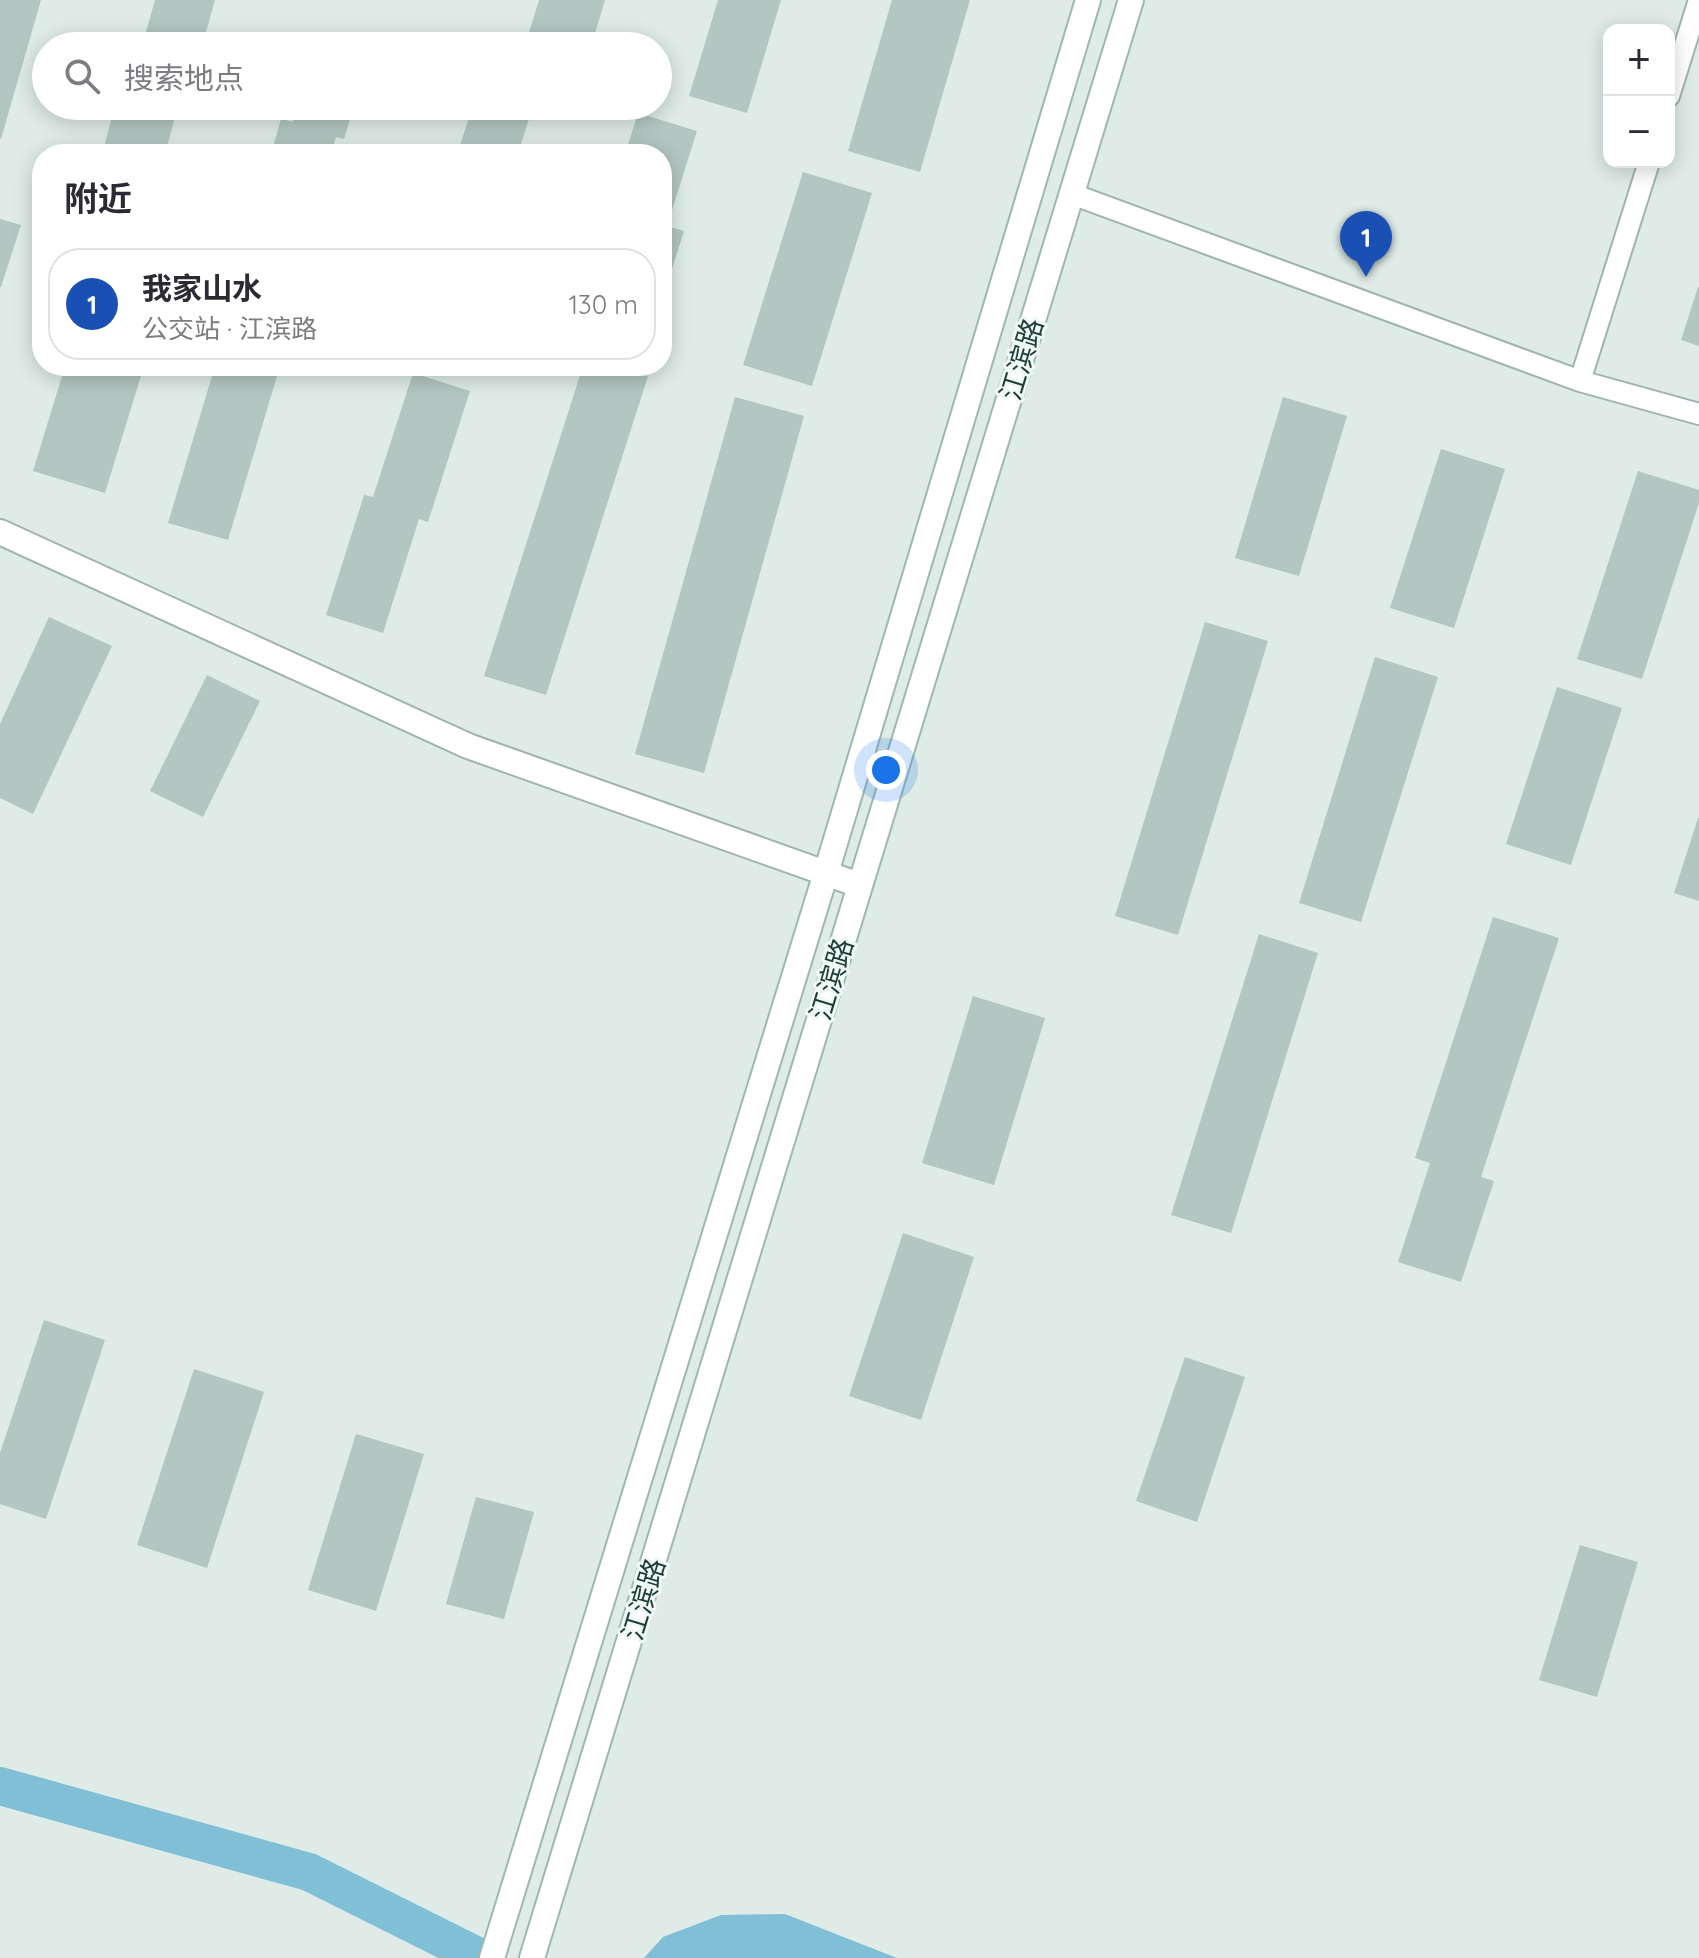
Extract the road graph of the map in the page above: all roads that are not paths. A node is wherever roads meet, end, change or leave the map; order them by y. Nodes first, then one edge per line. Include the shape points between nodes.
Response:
1 (1088, 0) edge
2 (1131, 0) edge
3 (1699, 0) edge
4 (1675, 77) edge
5 (1647, 168) edge
6 (1072, 194) junction
7 (1580, 381) junction
8 (1699, 414) edge
9 (0, 532) edge
10 (826, 873) junction
11 (859, 885) junction
12 (492, 1958) edge
13 (532, 1958) edge

1 - 10 main road, 江滨路
2 - 6 main road, 江滨路
3 - 4 lane
5 - 7 lane
6 - 7 lane
6 - 11 main road, 江滨路
7 - 8 lane
9 - 10 main road via 468,746
10 - 11 main road
10 - 12 main road, 江滨路
11 - 13 main road, 江滨路

